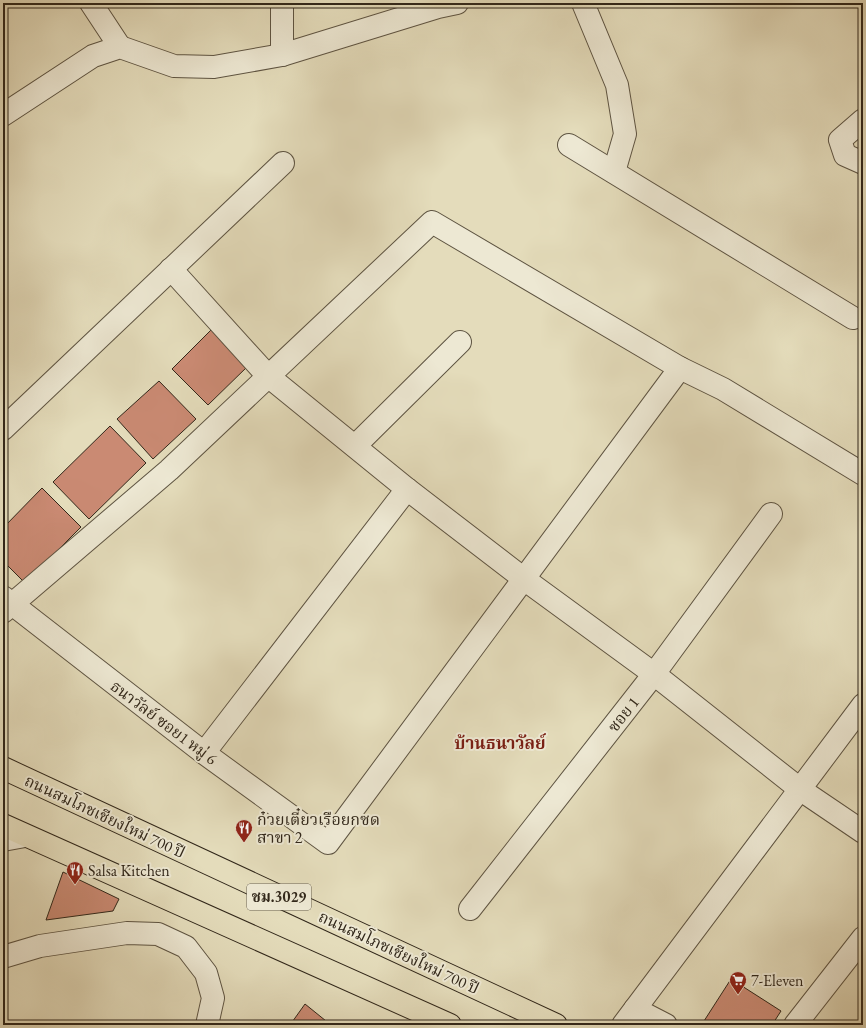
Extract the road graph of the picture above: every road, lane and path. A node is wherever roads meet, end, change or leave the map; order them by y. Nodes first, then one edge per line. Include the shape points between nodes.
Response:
1 (91, 3) edge
2 (282, 3) edge
3 (457, 3) edge
4 (583, 3) edge
5 (120, 48) junction
6 (282, 55) junction
7 (3, 115) edge
8 (863, 120) edge
9 (569, 145) dead end
10 (283, 163) dead end
11 (863, 163) edge
12 (614, 172) junction
13 (171, 269) junction
14 (853, 318) dead end
15 (460, 342) dead end
16 (680, 368) junction
17 (268, 376) junction
18 (3, 429) edge
19 (354, 446) junction
20 (861, 467) edge
21 (407, 489) junction
22 (771, 514) dead end
23 (524, 578) junction
24 (6, 604) edge
25 (654, 674) junction
26 (863, 705) edge
27 (204, 753) junction
28 (3, 768) edge
29 (801, 790) junction
30 (3, 825) edge
31 (863, 832) edge
32 (25, 836) junction
33 (3, 840) edge
34 (470, 909) dead end
35 (863, 938) edge
36 (3, 957) edge
37 (629, 1017) edge
38 (207, 1025) edge
39 (450, 1025) edge
40 (556, 1025) edge
41 (666, 1025) edge
42 (795, 1025) edge

1 - 5 street
2 - 6 street
3 - 6 street via 438,6
4 - 12 street via 617,85 625,134
5 - 6 street via 174,66 214,67
5 - 7 street via 93,56
8 - 11 street via 840,140 845,155
9 - 12 street
10 - 13 street
12 - 14 street
13 - 17 street
13 - 18 street
15 - 19 street
16 - 17 street via 432,222
16 - 20 street via 723,389
16 - 23 street
17 - 19 street
17 - 24 street via 168,470
19 - 21 street
21 - 23 street
21 - 27 street
22 - 25 street, ซอย 1
23 - 25 street
23 - 27 street, ธนาวัลย์ ซอย1 หมู่ 6 via 328,843
24 - 27 street, ธนาวัลย์ ซอย1 หมู่ 6
25 - 29 street
25 - 34 street, ซอย 1
26 - 29 street
28 - 40 main road, ถนนสมโภชเชียงใหม่ 700 ปี / ชม.3029
29 - 31 street
29 - 37 street
30 - 32 main road, ชม.3029
32 - 33 street
32 - 39 main road, ชม.3029
35 - 42 street
36 - 38 street via 40,946 128,933 158,934 186,947 206,973 213,998
37 - 41 street

